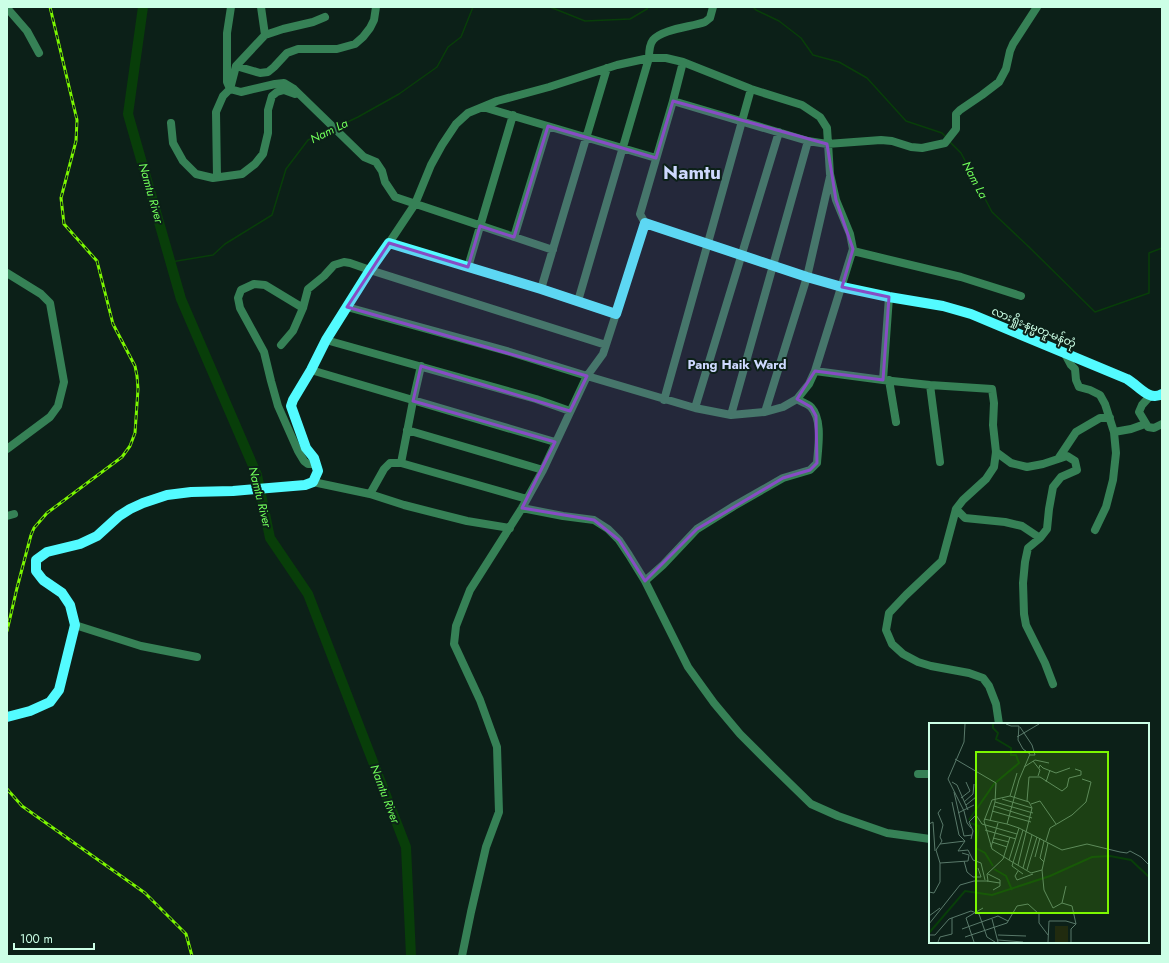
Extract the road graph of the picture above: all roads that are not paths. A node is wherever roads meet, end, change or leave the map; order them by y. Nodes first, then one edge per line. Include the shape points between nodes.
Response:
1 (231, 7) edge
2 (261, 7) edge
3 (376, 7) edge
4 (713, 7) edge
5 (1037, 7) edge
6 (7, 8) edge
7 (325, 17) dead end
8 (265, 35) junction
9 (40, 52) dead end
10 (649, 58) junction
11 (683, 62) junction
12 (236, 66) junction
13 (607, 68) junction
14 (230, 90) junction
15 (751, 90) junction
16 (301, 96) junction
17 (673, 101) junction
18 (483, 106) junction
19 (513, 115) junction
20 (742, 122) junction
21 (171, 124) dead end
22 (548, 126) junction
23 (779, 132) junction
24 (586, 137) junction
25 (808, 141) junction
26 (827, 144) junction
27 (623, 148) junction
28 (656, 158) junction
29 (830, 174) junction
30 (217, 178) junction
31 (415, 204) junction
32 (645, 223) junction
33 (480, 226) junction
34 (514, 237) junction
35 (388, 243) junction
36 (708, 245) junction
37 (552, 250) junction
38 (853, 251) junction
39 (742, 256) junction
40 (774, 266) junction
41 (468, 267) junction
42 (370, 270) junction
43 (7, 273) edge
44 (807, 278) junction
45 (842, 287) junction
46 (541, 289) junction
47 (1021, 296) dead end
48 (888, 297) junction
49 (578, 301) junction
50 (347, 306) junction
51 (303, 308) junction
52 (616, 314) junction
53 (326, 340) junction
54 (282, 345) dead end
55 (606, 345) junction
56 (1064, 352) junction
57 (421, 366) junction
58 (311, 370) junction
59 (815, 371) junction
60 (587, 376) junction
61 (886, 380) junction
62 (930, 385) junction
63 (1162, 394) edge
64 (1150, 396) junction
65 (797, 399) junction
66 (664, 400) junction
67 (413, 401) junction
68 (695, 408) junction
69 (570, 411) junction
70 (765, 412) junction
71 (731, 415) junction
72 (1110, 418) junction
73 (896, 422) dead end
74 (1145, 424) junction
75 (1162, 424) edge
76 (407, 430) junction
77 (1114, 432) junction
78 (555, 442) junction
79 (7, 449) edge
80 (996, 452) junction
81 (1058, 458) junction
82 (940, 462) dead end
83 (401, 463) junction
84 (316, 464) junction
85 (543, 470) junction
86 (309, 483) junction
87 (370, 494) junction
88 (527, 499) junction
89 (522, 508) junction
90 (956, 509) junction
91 (510, 528) junction
92 (1095, 530) dead end
93 (1040, 538) junction
94 (645, 581) junction
95 (75, 625) junction
96 (197, 656) dead end
97 (1053, 684) dead end
98 (7, 717) edge
99 (999, 723) edge
100 (918, 774) dead end
101 (929, 774) edge
102 (929, 839) edge
103 (462, 956) edge

1 - 14 street via 227,33 227,82
2 - 8 street
3 - 12 street via 370,28 355,44 337,49 298,49 287,53 268,72 260,73
4 - 10 street via 710,18 705,22 671,31 653,40
5 - 26 street via 1013,44 1006,69 999,82 956,114 956,129 946,142 922,148 881,140
6 - 9 street
7 - 8 street
8 - 12 street
10 - 11 street
10 - 13 street
10 - 27 street
11 - 15 street
11 - 17 street
12 - 14 street
13 - 18 street
13 - 24 street
14 - 16 street via 241,92 284,83
14 - 30 street via 223,96 216,112
15 - 20 street
15 - 26 street via 802,105 820,117 827,128
16 - 30 street via 284,90 272,96 263,154 242,174
16 - 31 street via 364,157 376,162 384,182 395,197
17 - 20 street
17 - 28 street
18 - 19 street
18 - 31 street via 468,113 456,124 431,165
19 - 22 street
19 - 33 street
20 - 23 street
20 - 36 street
21 - 30 street via 173,143 183,161 196,174
22 - 24 street
22 - 34 street
23 - 25 street
23 - 39 street
24 - 27 street
24 - 37 street
25 - 26 street
25 - 40 street
26 - 29 street
27 - 28 street
27 - 49 street
28 - 32 street via 640,214
29 - 38 street
29 - 44 street
31 - 33 street
31 - 35 street
32 - 36 main road, လားရှိုး-နမ္မတူ-မန်တုံ
32 - 52 main road
33 - 34 street
33 - 41 street
34 - 37 street
35 - 41 main road
35 - 42 main road
36 - 39 main road, လားရှိုး-နမ္မတူ-မန်တုံ
36 - 66 street
37 - 46 street
38 - 45 street
38 - 47 street via 961,277
39 - 40 main road, လားရှိုး-နမ္မတူ-မန်တုံ
39 - 68 street
40 - 44 main road, လားရှိုး-နမ္မတူ-မန်တုံ
40 - 71 street
41 - 46 main road
42 - 50 main road
42 - 51 street via 344,262 334,265 308,289
42 - 55 street
43 - 79 street via 41,294 50,303 64,382 58,406 50,417
44 - 45 main road, လားရှိုး-နမ္မတူ-မန်တုံ
44 - 70 street
45 - 48 main road, လားရှိုး-နမ္မတူ-မန်တုံ
45 - 59 street
46 - 49 main road
48 - 56 main road, လားရှိုး-နမ္မတူ-မန်တုံ via 943,306 971,314
48 - 61 street
49 - 52 main road
50 - 53 main road
50 - 60 street
51 - 54 street via 293,330
51 - 84 street via 265,285 254,284 241,290 238,298 240,308 264,352 278,406 298,451 308,464
52 - 55 street
53 - 57 street
53 - 58 main road
55 - 60 street via 603,354
56 - 64 main road, လားရှိုး-နမ္မတူ-မန်တုံ via 1134,382
56 - 72 street via 1075,369 1079,387 1100,395
57 - 67 street
57 - 69 street
58 - 67 street
58 - 84 main road via 291,406 306,448
59 - 61 street
59 - 65 street
60 - 66 street
60 - 69 street
61 - 62 street
61 - 73 street
62 - 80 street via 992,389
62 - 82 street
63 - 64 main road via 1157,397
64 - 74 street via 1139,412
65 - 70 street via 783,407
65 - 94 street via 811,407 816,416 819,426 817,463 810,470 783,478 697,529 663,566
66 - 68 street
67 - 76 street
67 - 78 street
68 - 71 street
69 - 78 street
70 - 71 street
72 - 77 street
72 - 81 street via 1100,418 1076,432
74 - 75 street via 1154,428
74 - 77 street
76 - 83 street
76 - 85 street
77 - 92 street via 1116,453 1113,480 1106,507
78 - 85 street
80 - 81 street via 1011,463 1027,467
80 - 90 street via 994,467 986,479
81 - 93 street via 1067,456 1075,461 1077,470 1061,477 1053,486 1047,529
83 - 87 street via 390,463 384,469
83 - 88 street
84 - 86 main road via 318,471
85 - 88 street
86 - 87 street
86 - 95 main road via 167,495 143,503 119,516 96,536 80,544 48,552 36,560 36,571 43,580 62,593 70,605
87 - 91 street via 467,521
88 - 89 street
89 - 91 street
89 - 94 street via 594,520 619,540
90 - 93 street via 965,518 1022,526
90 - 99 street via 942,561 889,613 886,630 892,644 918,662 983,678 996,704
91 - 103 street via 470,590 456,626 454,644 480,700 497,747 499,812 486,847
93 - 97 street via 1028,548 1025,562 1024,614
94 - 102 street via 688,667 714,703 745,739 811,804 887,833
95 - 96 street via 141,646
95 - 98 main road via 59,690 50,702
100 - 101 street

